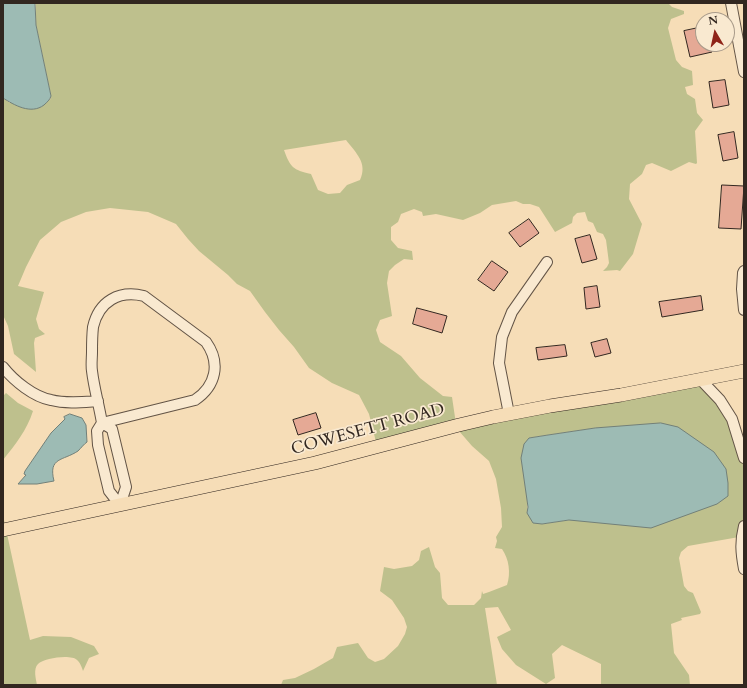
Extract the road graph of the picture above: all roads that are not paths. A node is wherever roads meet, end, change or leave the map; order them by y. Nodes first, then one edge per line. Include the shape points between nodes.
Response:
1 (731, 3) edge
2 (744, 72) edge
3 (547, 262) dead end
4 (744, 271) edge
5 (744, 310) edge
6 (3, 367) edge
7 (744, 372) edge
8 (701, 380) junction
9 (98, 401) junction
10 (509, 414) junction
11 (102, 422) junction
12 (744, 458) edge
13 (120, 506) junction
14 (744, 526) edge
15 (3, 530) edge
16 (744, 569) edge

1 - 2 street
3 - 10 street via 512,312 502,337 499,363
4 - 5 street
6 - 9 street via 29,390 51,400
7 - 8 main road, COWESETT ROAD
8 - 10 main road, COWESETT ROAD
8 - 12 street via 720,400 732,418
9 - 11 street
9 - 11 street via 92,370 92,335 96,319 102,309 109,300 118,296 144,296 206,342 212,352 215,363 214,375 210,386 195,400
10 - 13 main road, COWESETT ROAD via 315,463
11 - 13 street via 97,430 99,449 109,491
11 - 13 street via 112,429 126,487
13 - 15 main road, COWESETT ROAD
14 - 16 street via 740,548

